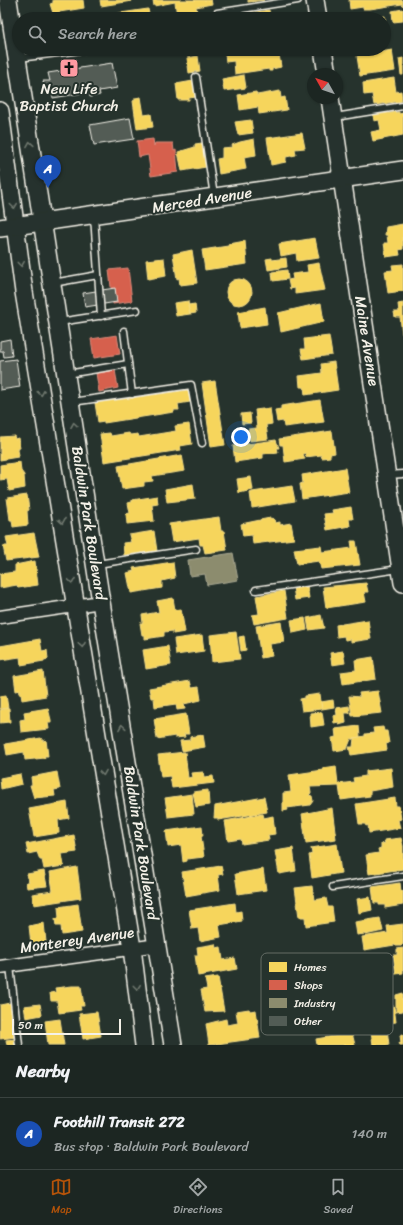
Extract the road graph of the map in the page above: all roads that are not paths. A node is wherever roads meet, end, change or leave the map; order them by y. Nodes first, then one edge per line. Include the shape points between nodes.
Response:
1 (8, 0) edge
2 (298, 0) edge
3 (315, 0) edge
4 (223, 12) edge
5 (317, 12) edge
6 (12, 26) edge
7 (33, 56) edge
8 (324, 56) edge
9 (17, 58) joint
10 (326, 68) edge
11 (196, 77) dead end
12 (331, 104) edge
13 (403, 106) edge
14 (0, 111) edge
15 (333, 118) junction
16 (403, 170) edge
17 (342, 179) junction
18 (214, 198) junction
19 (94, 216) junction
20 (42, 224) junction
21 (8, 227) edge
22 (98, 275) junction
23 (51, 284) junction
24 (137, 310) dead end
25 (101, 316) junction
26 (58, 322) junction
27 (124, 331) dead end
28 (128, 364) junction
29 (66, 375) junction
30 (132, 394) junction
31 (70, 402) junction
32 (202, 443) dead end
33 (395, 475) edge
34 (400, 542) edge
35 (196, 549) dead end
36 (95, 564) junction
37 (402, 576) edge
38 (256, 590) dead end
39 (101, 602) junction
40 (76, 606) junction
41 (0, 618) edge
42 (403, 876) edge
43 (332, 887) dead end
44 (158, 945) junction
45 (132, 948) junction
46 (5, 967) edge
47 (19, 1045) edge
48 (144, 1045) edge
49 (173, 1045) edge

1 - 6 main road, Baldwin Park Boulevard
2 - 4 lane
3 - 5 main road
7 - 9 lane
8 - 10 main road
20 -> 9 main road, Baldwin Park Boulevard
11 - 18 lane
12 - 15 main road, Maine Avenue
13 - 15 lane
14 -> 21 main road, Baldwin Park Boulevard
15 - 17 main road, Maine Avenue
16 - 17 main road, Merced Avenue
17 - 18 main road, Merced Avenue
17 - 33 main road, Maine Avenue
18 - 19 main road, Merced Avenue
19 - 20 main road, Merced Avenue
19 - 22 lane
20 - 21 main road, Merced Avenue
20 - 23 main road, Baldwin Park Boulevard
21 -> 40 main road, Baldwin Park Boulevard via 24,292
22 - 23 lane
22 - 25 lane
23 - 26 main road, Baldwin Park Boulevard
24 - 25 lane
25 - 26 lane
26 - 29 main road, Baldwin Park Boulevard
27 - 28 lane
28 - 29 lane
28 - 30 lane
29 - 31 main road, Baldwin Park Boulevard
30 - 31 lane
30 - 32 lane via 192,385
36 -> 31 main road, Baldwin Park Boulevard
33 - 34 main road, Maine Avenue
34 - 37 main road, Maine Avenue
35 - 36 lane
36 - 39 main road, Baldwin Park Boulevard
37 - 38 lane
39 - 40 street
44 -> 39 main road, Baldwin Park Boulevard
40 - 41 street
40 -> 45 main road, Baldwin Park Boulevard
42 - 43 lane
44 - 45 street, Monterey Avenue
44 - 49 main road, Baldwin Park Boulevard
45 - 46 street, Monterey Avenue
45 -> 48 main road, Baldwin Park Boulevard
46 - 47 lane

